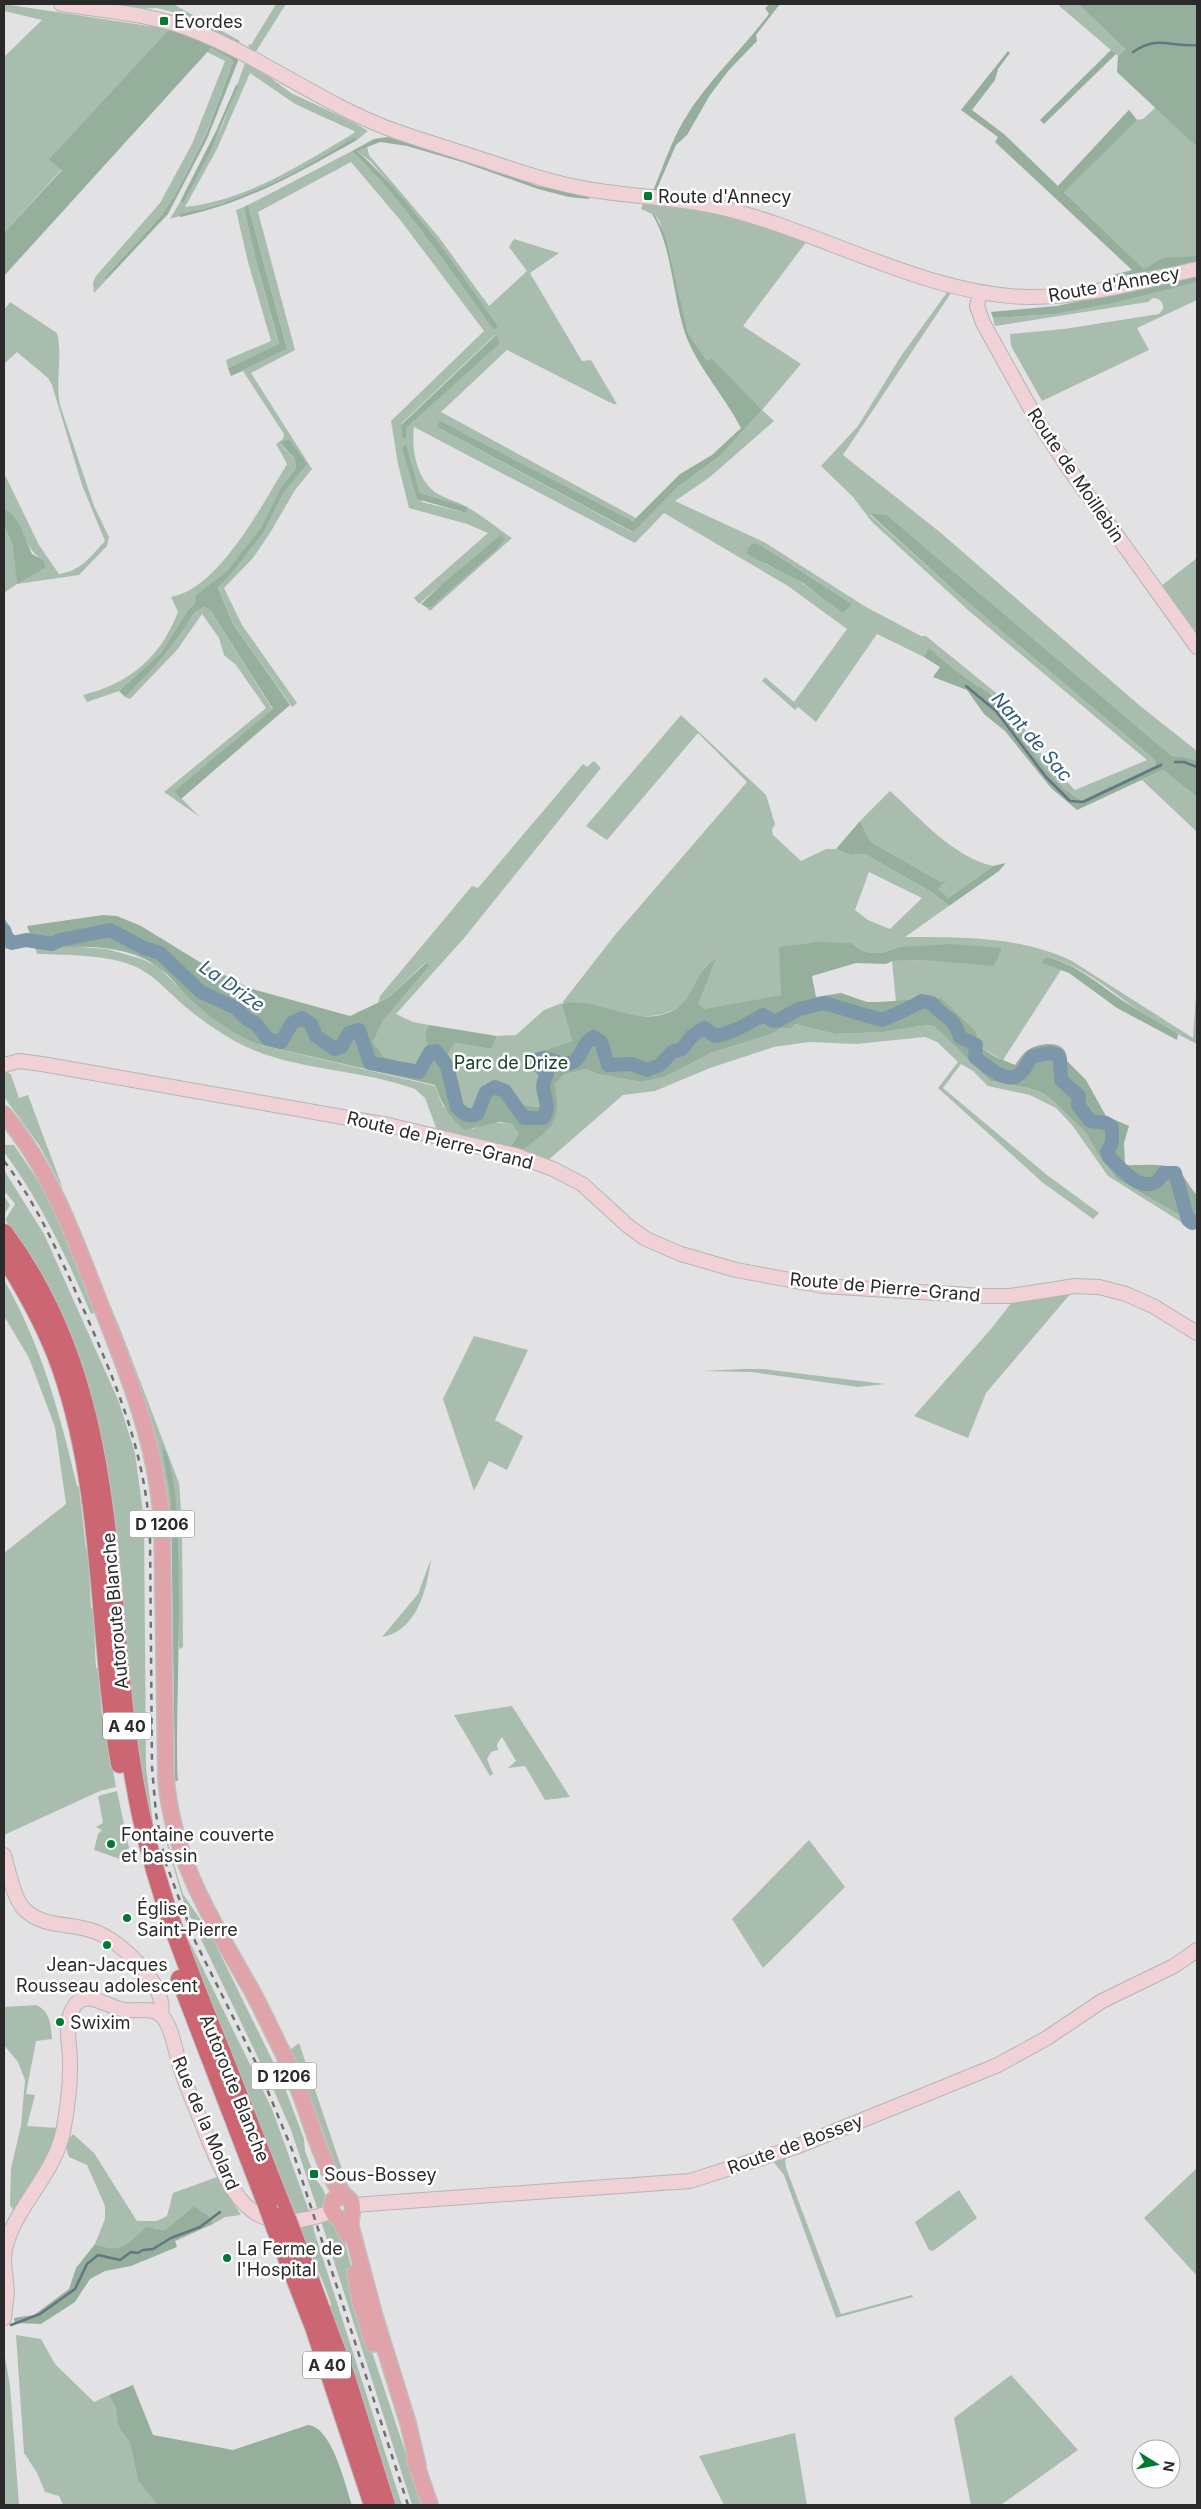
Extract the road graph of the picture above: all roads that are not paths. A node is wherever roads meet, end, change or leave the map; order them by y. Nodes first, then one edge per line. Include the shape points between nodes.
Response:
1 (61, 4) edge
2 (1197, 269) edge
3 (980, 292) junction
4 (1197, 647) edge
5 (4, 1065) edge
6 (4, 1114) edge
7 (4, 1234) edge
8 (4, 1256) edge
9 (1197, 1333) edge
10 (4, 1855) edge
11 (1197, 1950) edge
12 (155, 2012) junction
13 (342, 2208) junction
14 (280, 2220) junction
15 (4, 2257) edge
16 (4, 2261) edge
17 (4, 2318) edge
18 (373, 2505) edge
19 (386, 2505) edge
20 (430, 2505) edge

1 - 3 street, Route d'Annecy via 144,16 194,30 354,114 413,137 517,170 587,189 684,200 741,213 943,283
2 - 3 street, Route d'Annecy via 1055,296 1026,297
3 - 4 street, Route de Moillebin via 977,306 983,323 1037,420
5 - 9 street, Route de Pierre-Grand via 19,1061 42,1064 341,1116 515,1155 572,1178 646,1239 695,1259 753,1274 823,1286 992,1296 1075,1286 1099,1287 1153,1306
6 - 13 main road, D 1206 via 31,1150 60,1202 147,1430 158,1480 162,1526 168,1805 182,1855 229,1955 251,1989 289,2065
7 - 14 highway, Autoroute Blanche / A 40 via 51,1313 83,1397 105,1505 132,1770 150,1854 183,1956
8 - 14 highway, Autoroute Blanche / A 40 via 53,1348 78,1427 95,1528 117,1743 130,1819 146,1881 192,2013
10 - 12 street, Rue de la Molard via 20,1905 31,1916 55,1925 91,1930 117,1943 136,1960 152,1983 161,2003
11 - 13 street, Route de Bossey via 1174,1966 1102,2001 1047,2038 998,2065 796,2147 690,2181
12 - 13 street, Rue de la Molard via 168,2024 189,2092 225,2178 238,2198 258,2214 282,2220 304,2220
12 - 15 street via 121,2009 94,1998 79,2002 72,2010 68,2026 70,2084 60,2142 52,2164 12,2228
13 - 20 main road, D 1206
14 - 18 highway, Autoroute Blanche / A 40
14 - 19 highway, Autoroute Blanche / A 40 via 351,2392
16 - 17 street

